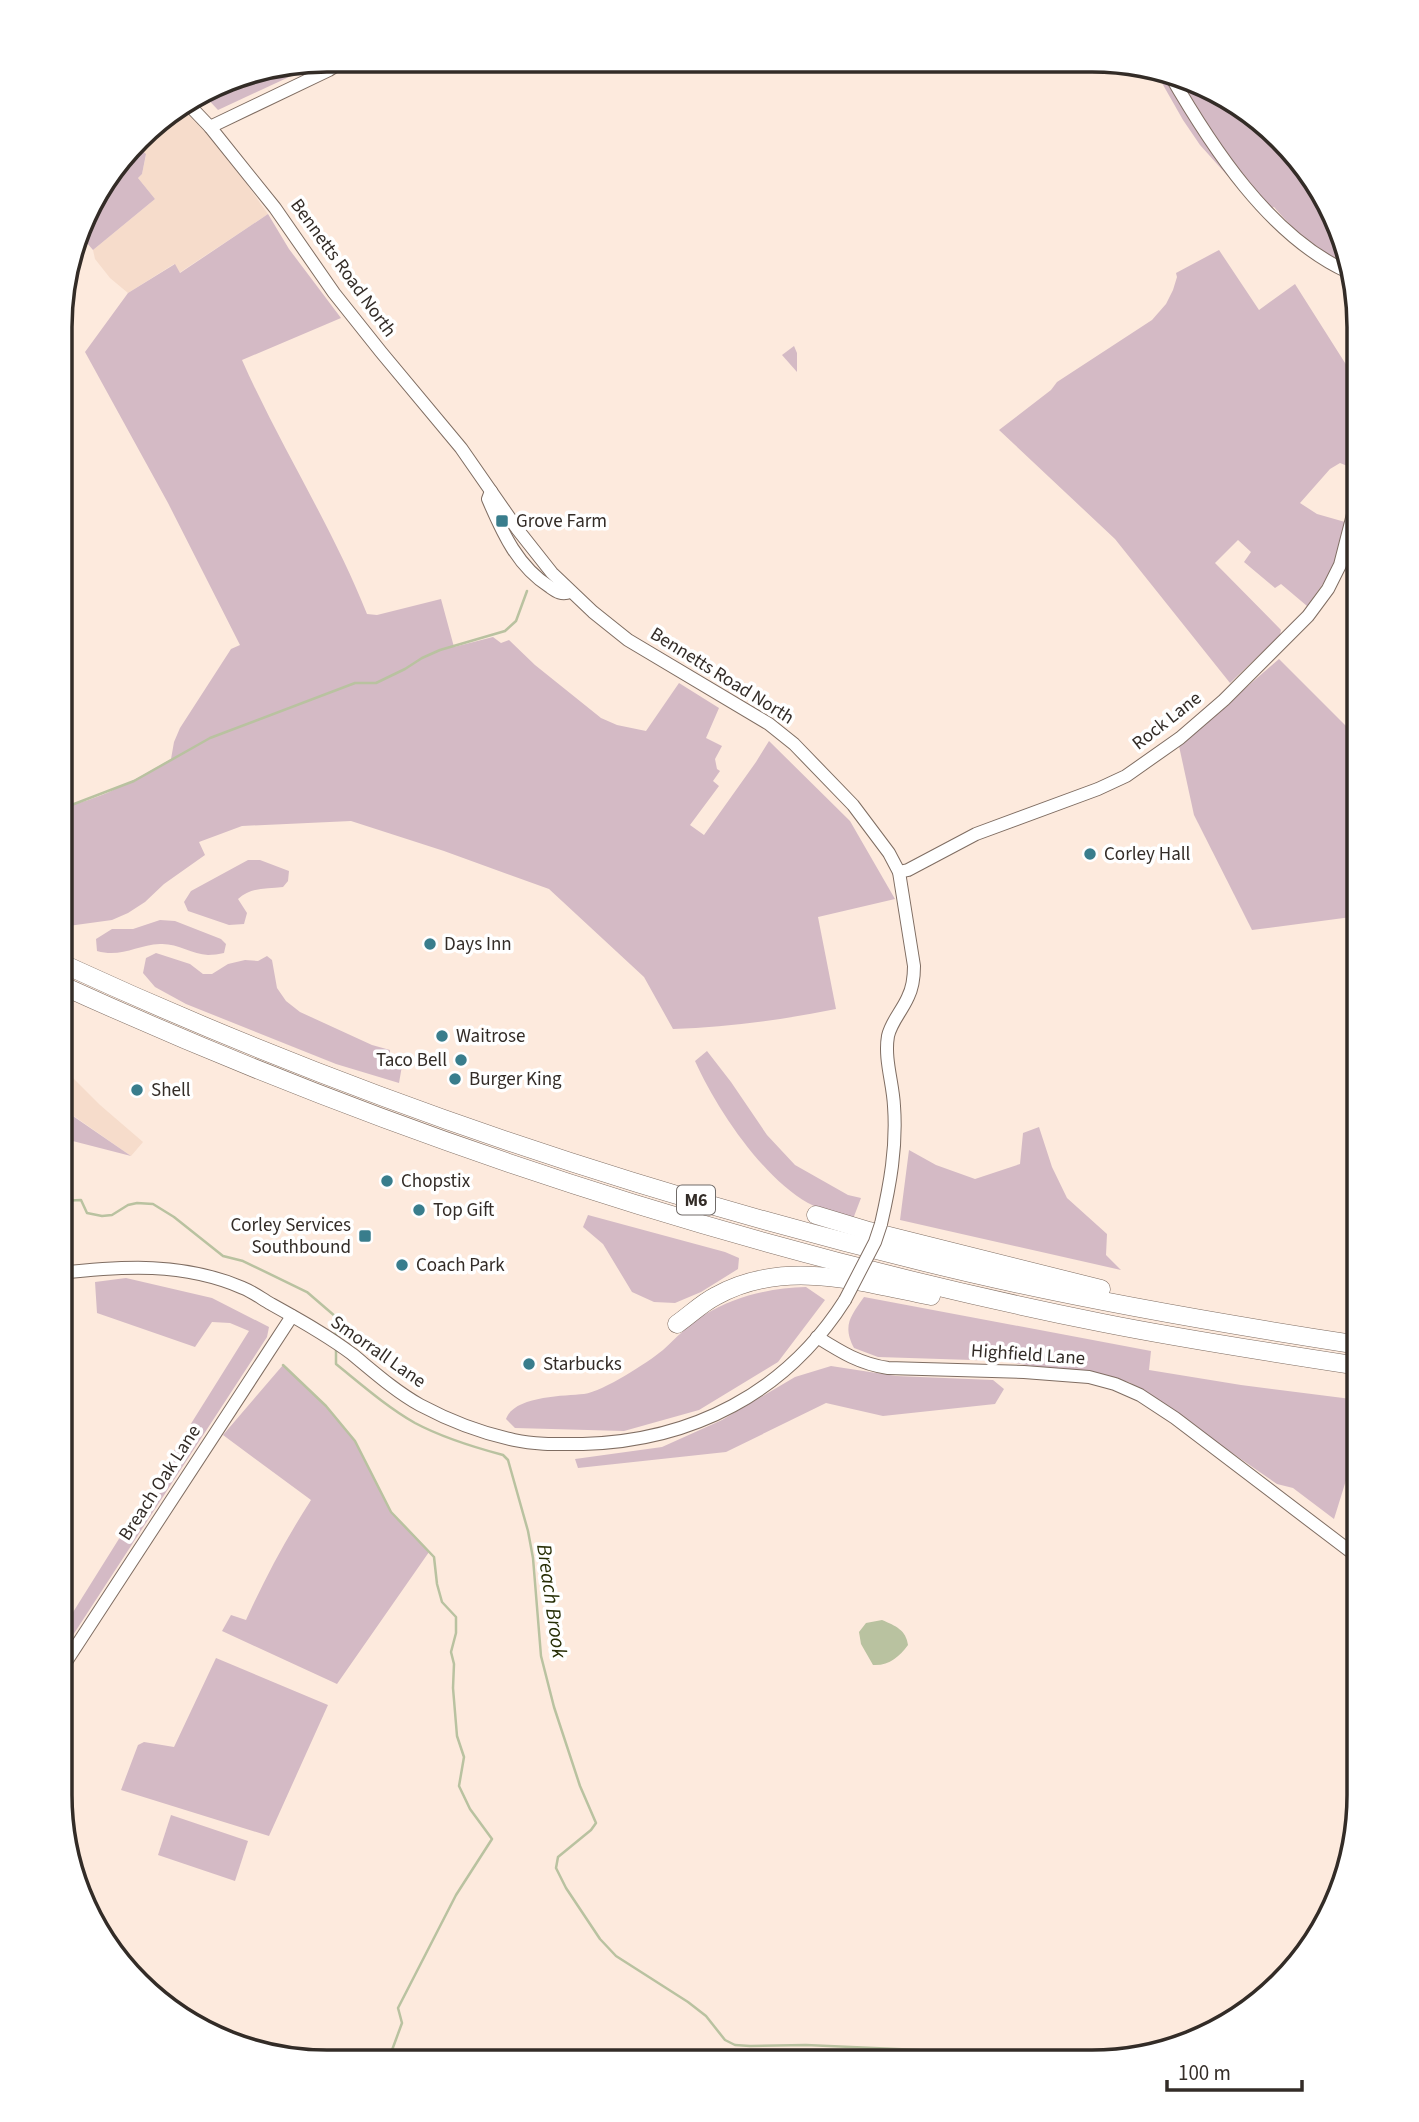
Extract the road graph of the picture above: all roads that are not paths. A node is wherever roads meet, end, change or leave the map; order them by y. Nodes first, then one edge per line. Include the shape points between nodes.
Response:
1 (325, 72) edge
2 (1178, 86) edge
3 (193, 110) edge
4 (210, 127) junction
5 (1340, 268) edge
6 (1347, 538) edge
7 (899, 872) junction
8 (72, 968) edge
9 (72, 990) edge
10 (816, 1215) dead end
11 (72, 1272) edge
12 (292, 1316) junction
13 (1104, 1323) junction
14 (677, 1324) dead end
15 (817, 1337) junction
16 (1347, 1342) edge
17 (1347, 1343) edge
18 (1347, 1364) edge
19 (1347, 1549) edge
20 (72, 1653) edge

1 - 4 street
2 - 5 street via 1233,170 1285,229
3 - 4 street, Bennetts Road North
4 - 7 street, Bennetts Road North via 351,315 461,448 537,555 570,592 628,640 751,712 794,744 853,805
6 - 7 street, Rock Lane via 1340,565 1308,616 1224,701 1180,738 1126,776 976,834
7 - 15 street, Bennetts Road North, bridge via 914,978 888,1037 894,1102 890,1186 874,1242 845,1300
8 - 17 highway, M6 via 318,1072 627,1180 970,1273 1202,1320
9 - 13 highway, M6 via 244,1064 548,1177 818,1257
10 - 16 highway via 984,1262
11 - 12 street, Smorrall Lane via 130,1266 175,1270 243,1288
12 - 15 street, Smorrall Lane via 418,1404 462,1425 536,1444 662,1435 724,1411 775,1378
12 - 20 street, Breach Oak Lane
13 - 14 highway via 987,1307 832,1276 802,1275 755,1279 716,1296
13 - 18 highway, M6
15 - 19 street, Highfield Lane via 871,1366 1024,1372 1089,1377 1115,1384 1175,1418

